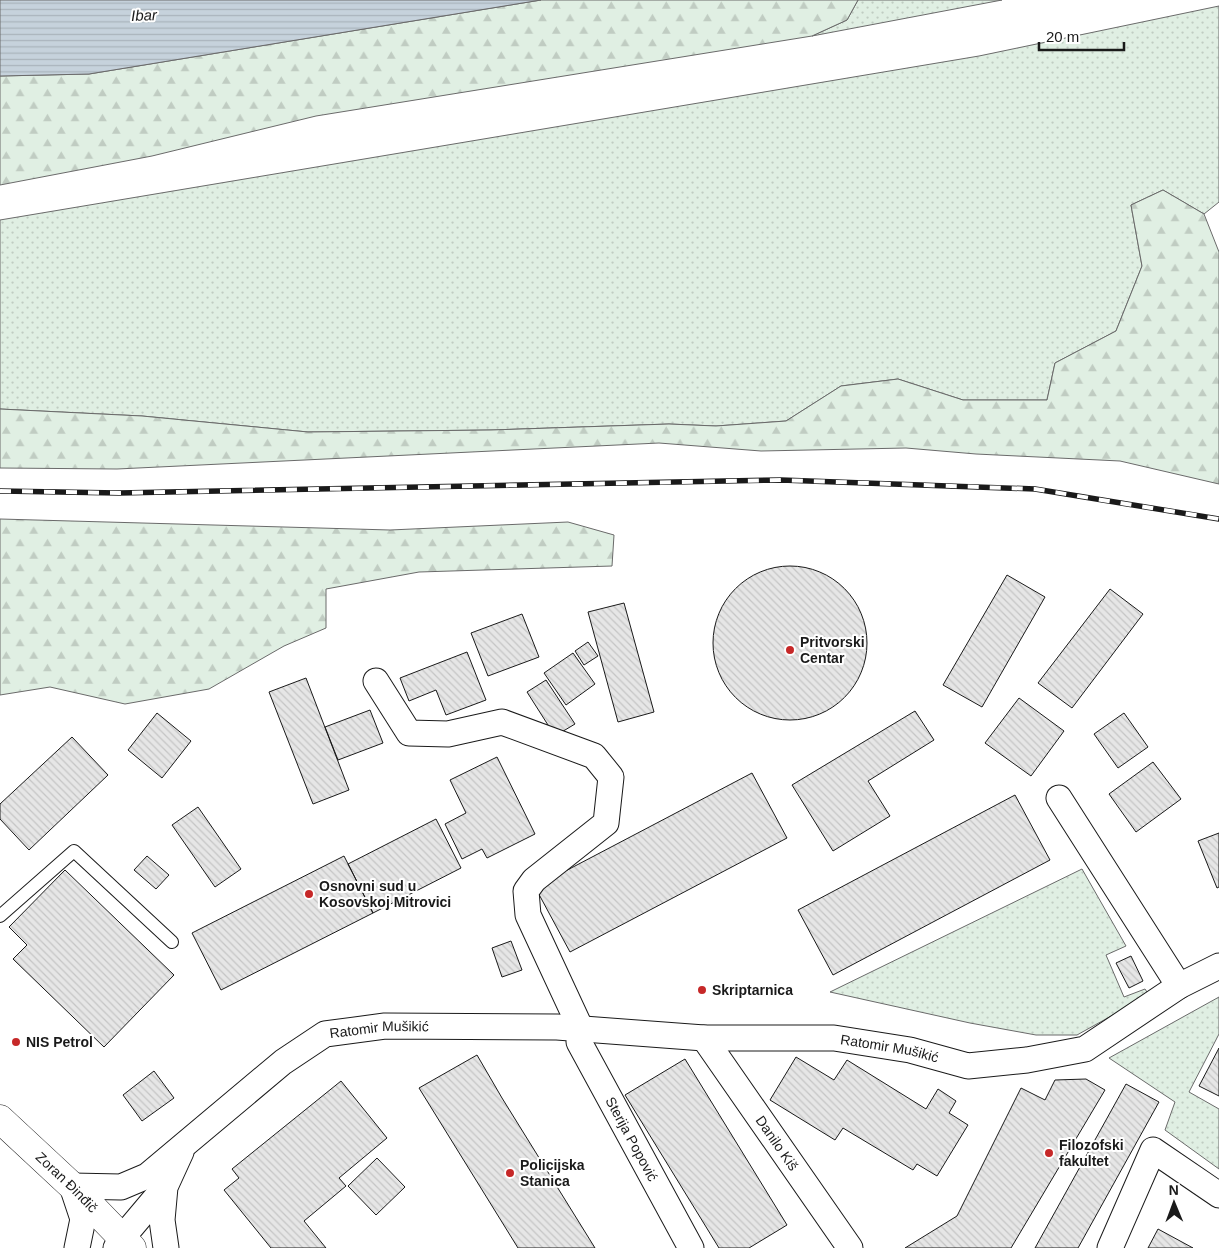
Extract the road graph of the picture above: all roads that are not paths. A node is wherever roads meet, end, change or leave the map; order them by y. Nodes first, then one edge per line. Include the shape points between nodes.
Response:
1 (376, 681) dead end
2 (1059, 798) dead end
3 (0, 916) edge
4 (172, 942) dead end
5 (1219, 966) edge
6 (1179, 986) junction
7 (581, 1029) junction
8 (704, 1038) junction
9 (0, 1119) edge
10 (184, 1144) junction
11 (72, 1186) junction
12 (165, 1187) junction
13 (1219, 1195) edge
14 (123, 1245) edge
15 (77, 1248) edge
16 (166, 1248) edge
17 (691, 1248) edge
18 (850, 1248) edge
19 (1110, 1248) edge

1 - 7 street via 408,733 448,734 502,722 594,756 611,777 606,823 534,880 526,891 528,914
2 - 6 street
3 - 4 lane via 74,852
5 - 6 street, Ratomir Mušikić
6 - 8 street, Ratomir Mušikić via 1085,1049 1027,1060 968,1066 910,1050 834,1038
7 - 8 street, Ratomir Mušikić
7 - 10 street, Ratomir Mušikić via 385,1026 326,1034 283,1062
7 - 17 street, Sterija Popović via 579,1042
8 - 18 street, Danilo Kiš
9 - 11 main road, Zoran Đinđič
10 - 11 street, Ratomir Mušikić via 147,1176 121,1188
10 - 12 street, Ratomir Mušikić
11 - 14 main road, Zoran Đinđič
11 - 15 street via 82,1219
12 - 14 street, Ratomir Mušikić
12 - 16 street, Ratomir Mušikić via 162,1220
13 - 19 street via 1153,1150

